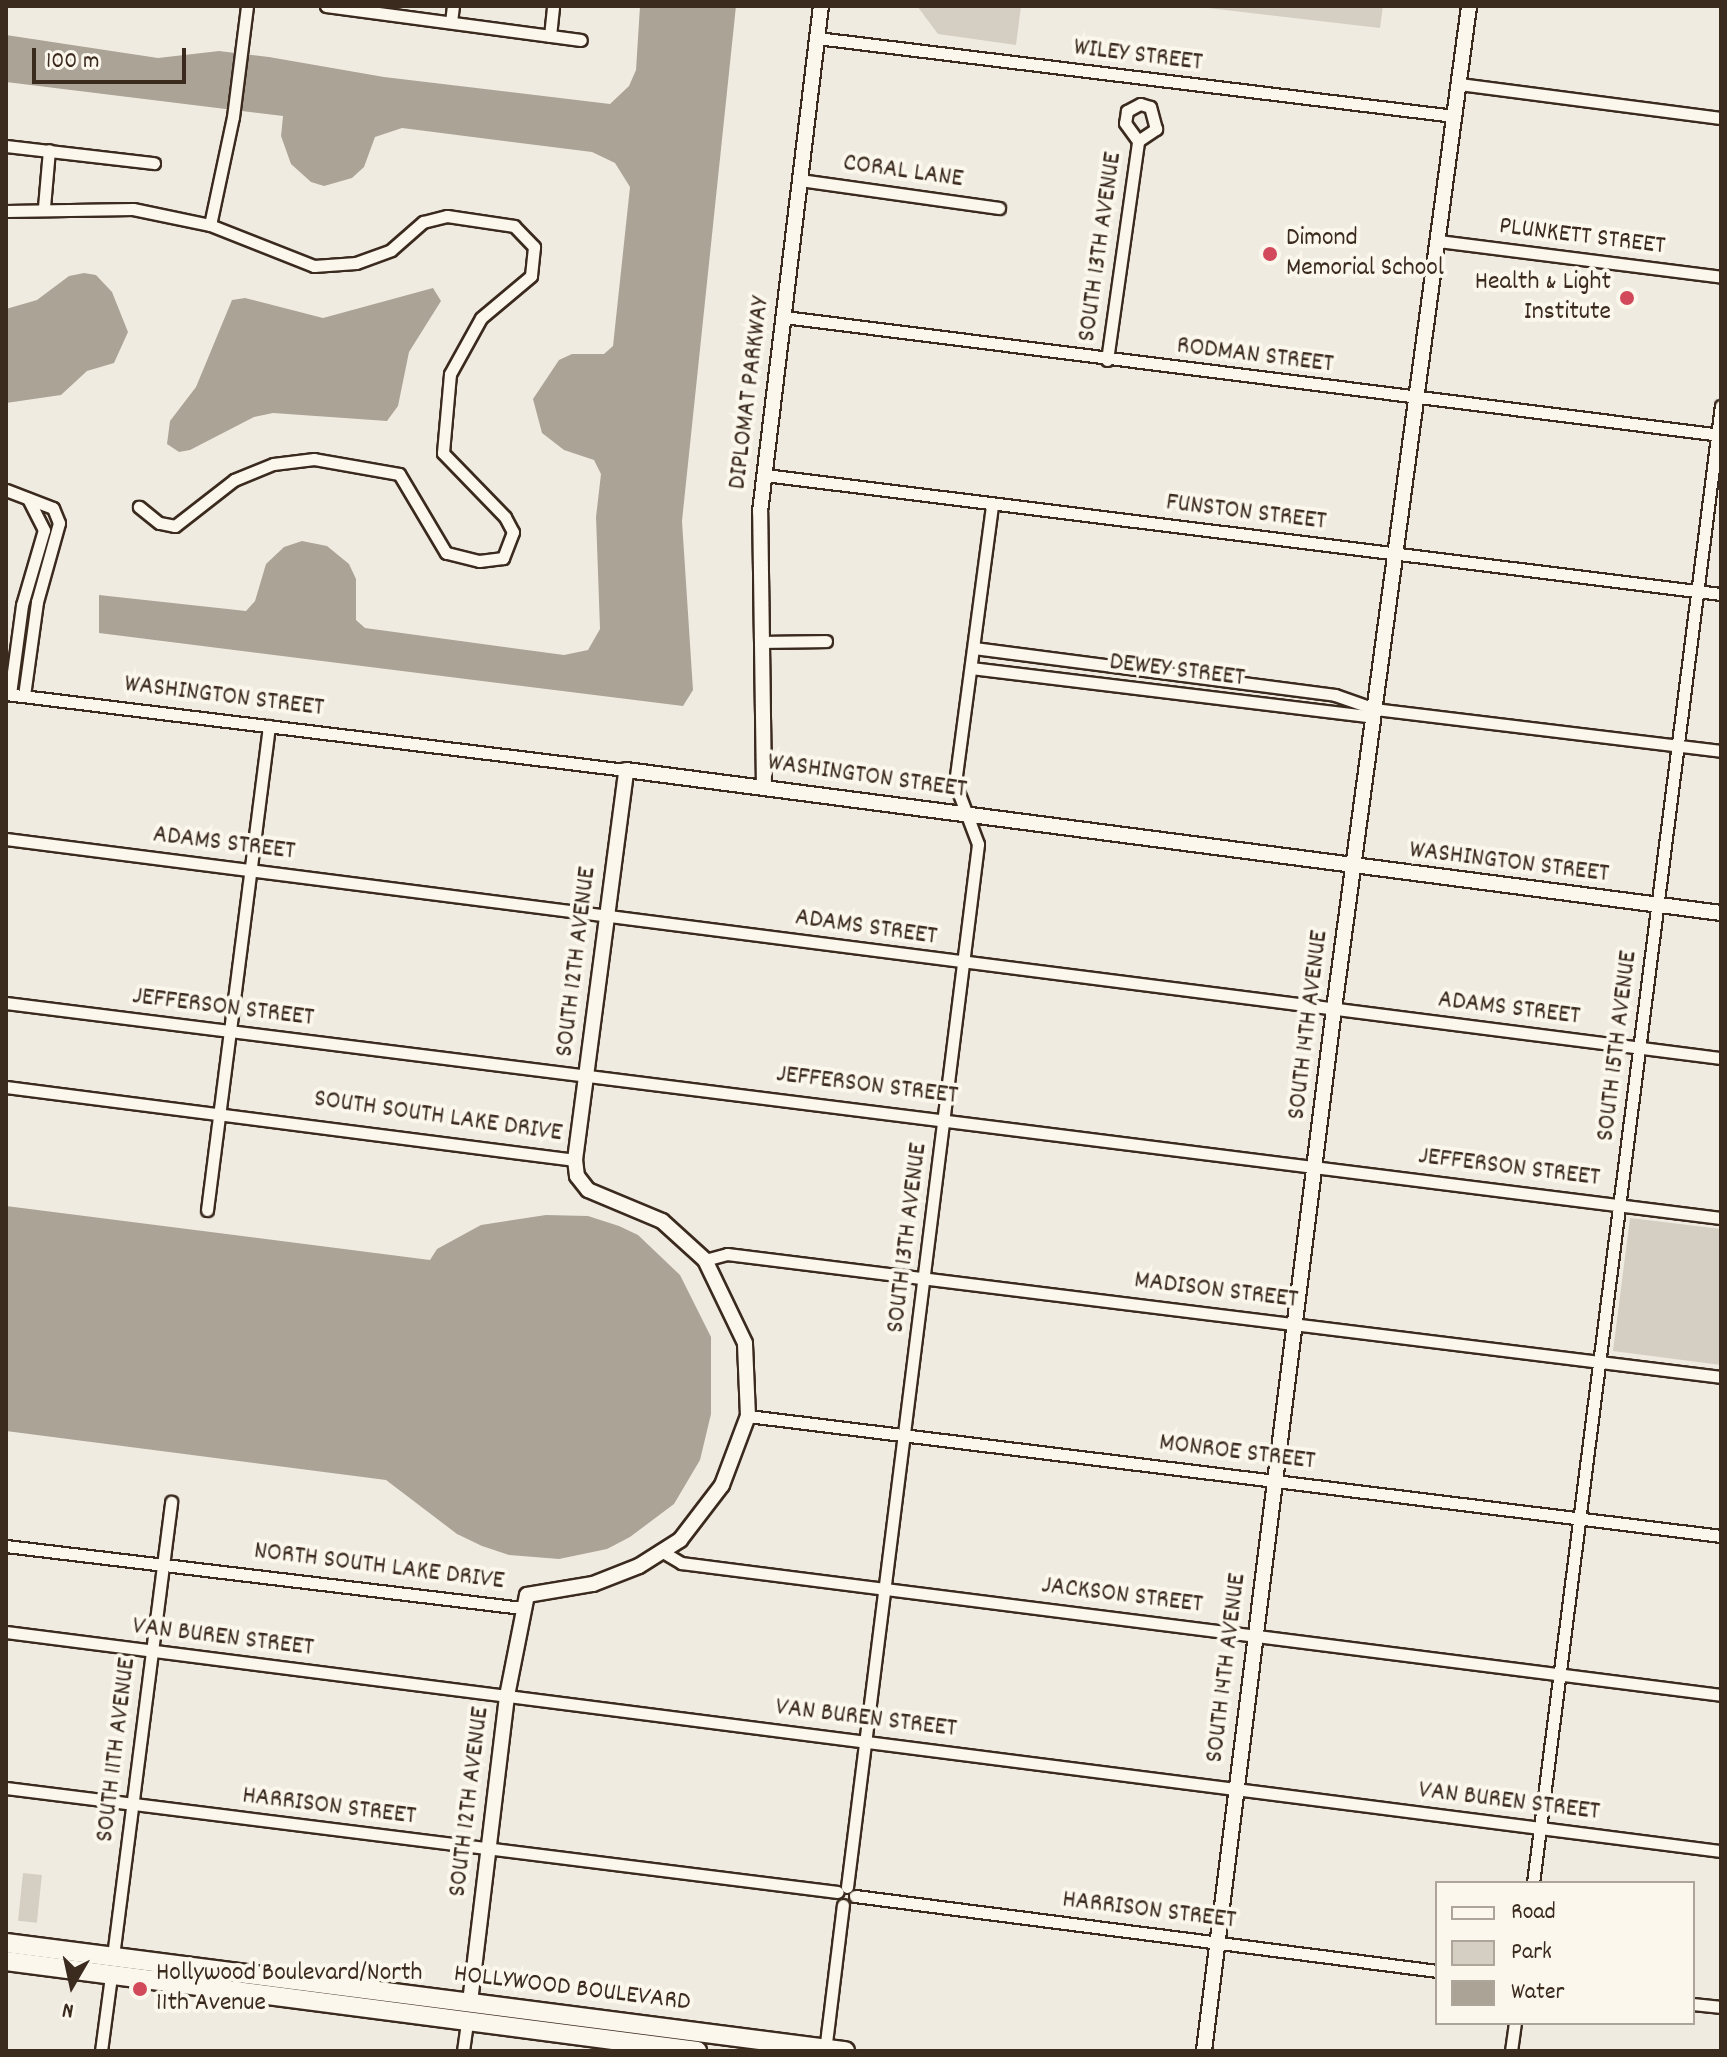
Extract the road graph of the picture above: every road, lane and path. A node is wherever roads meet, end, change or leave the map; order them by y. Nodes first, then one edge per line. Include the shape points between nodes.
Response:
1 (247, 6) edge
2 (326, 6) edge
3 (453, 6) edge
4 (553, 6) edge
5 (821, 6) edge
6 (1469, 6) edge
7 (347, 7) edge
8 (451, 22) junction
9 (550, 36) junction
10 (817, 38) junction
11 (581, 40) dead end
12 (1459, 84) junction
13 (1454, 116) junction
14 (1721, 118) edge
15 (1138, 141) dead end
16 (6, 146) edge
17 (49, 150) junction
18 (154, 163) dead end
19 (800, 180) junction
20 (44, 207) junction
21 (999, 208) dead end
22 (6, 211) edge
23 (210, 225) junction
24 (1438, 241) junction
25 (1721, 277) edge
26 (784, 317) junction
27 (1107, 360) junction
28 (1416, 397) junction
29 (1721, 406) edge
30 (1719, 434) edge
31 (765, 475) junction
32 (6, 490) edge
33 (28, 499) junction
34 (992, 504) junction
35 (139, 507) dead end
36 (1395, 553) junction
37 (1697, 591) junction
38 (1721, 594) edge
39 (826, 641) dead end
40 (764, 642) junction
41 (974, 648) junction
42 (971, 668) junction
43 (8, 694) edge
44 (24, 696) junction
45 (1375, 709) junction
46 (269, 726) junction
47 (1678, 746) junction
48 (1721, 751) edge
49 (626, 770) junction
50 (764, 787) junction
51 (966, 813) junction
52 (6, 839) edge
53 (1353, 868) junction
54 (251, 870) junction
55 (1658, 906) junction
56 (1721, 913) edge
57 (608, 915) junction
58 (964, 963) junction
59 (6, 1003) edge
60 (1334, 1009) junction
61 (230, 1032) junction
62 (1639, 1047) junction
63 (1721, 1058) edge
64 (588, 1072) junction
65 (6, 1087) edge
66 (220, 1111) junction
67 (945, 1119) junction
68 (575, 1160) junction
69 (1315, 1165) junction
70 (1619, 1204) junction
71 (207, 1210) dead end
72 (1721, 1218) edge
73 (705, 1260) junction
74 (925, 1278) junction
75 (1296, 1323) junction
76 (1599, 1361) junction
77 (1721, 1377) edge
78 (748, 1416) junction
79 (904, 1436) junction
80 (1274, 1480) junction
81 (171, 1502) dead end
82 (1580, 1519) junction
83 (1721, 1536) edge
84 (6, 1546) edge
85 (663, 1552) junction
86 (162, 1566) junction
87 (884, 1589) junction
88 (522, 1608) junction
89 (6, 1632) edge
90 (1256, 1635) junction
91 (152, 1651) junction
92 (1560, 1673) junction
93 (1721, 1695) edge
94 (507, 1696) junction
95 (865, 1740) junction
96 (6, 1788) edge
97 (1237, 1789) junction
98 (132, 1805) junction
99 (1540, 1828) junction
100 (487, 1849) junction
101 (1721, 1851) edge
102 (1533, 1881) edge
103 (847, 1891) junction
104 (1218, 1942) junction
105 (6, 1943) edge
106 (113, 1956) junction
107 (6, 1961) edge
108 (174, 1964) junction
109 (70, 1969) junction
110 (1435, 1971) edge
111 (111, 1976) junction
112 (470, 2002) junction
113 (1695, 2004) edge
114 (1721, 2007) edge
115 (467, 2021) junction
116 (1515, 2025) edge
117 (825, 2050) edge
118 (101, 2051) edge
119 (463, 2051) edge
120 (697, 2051) edge
121 (845, 2051) edge
122 (1204, 2051) edge
123 (1511, 2051) edge

1 - 23 street via 233,117
2 - 7 street
3 - 8 street
4 - 9 street
5 - 10 street, DIPLOMAT PARKWAY
6 - 12 street, SOUTH 14TH AVENUE
7 - 8 street
8 - 9 street
9 - 11 street
10 - 13 street, WILEY STREET
10 - 19 street, DIPLOMAT PARKWAY
12 - 13 street, SOUTH 14TH AVENUE
12 - 14 street
13 - 24 street, SOUTH 14TH AVENUE
15 - 27 street, SOUTH 13TH AVENUE
16 - 17 street
17 - 18 street
17 - 20 street
19 - 21 street, CORAL LANE
19 - 26 street, DIPLOMAT PARKWAY
20 - 22 street
20 - 23 street via 133,209
23 - 35 street via 314,266 356,263 391,250 423,222 447,216 514,226 526,233 534,247 531,276 481,318 450,374 443,453 505,517 513,532 512,545 503,558 479,561 446,553 399,474 314,459 273,464 234,480 175,526 159,523
24 - 25 street, PLUNKETT STREET
24 - 28 street, SOUTH 14TH AVENUE
26 - 27 street, RODMAN STREET
26 - 31 street, DIPLOMAT PARKWAY
27 - 28 street, RODMAN STREET
28 - 30 street, RODMAN STREET
28 - 36 street, SOUTH 14TH AVENUE
29 - 30 street, SOUTH 15TH AVENUE
30 - 37 street, SOUTH 15TH AVENUE
31 - 34 street, FUNSTON STREET
31 - 40 street, DIPLOMAT PARKWAY via 759,549
32 - 33 street
33 - 43 street via 44,530 22,605
33 - 44 street via 53,508 60,530 37,602
34 - 36 street, FUNSTON STREET
34 - 41 street, SOUTH 13TH AVENUE
36 - 37 street, FUNSTON STREET
36 - 45 street, SOUTH 14TH AVENUE
37 - 38 street, FUNSTON STREET
37 - 47 street, SOUTH 15TH AVENUE
39 - 40 street
40 - 50 street, DIPLOMAT PARKWAY
41 - 42 street, SOUTH 13TH AVENUE
41 - 45 street, DEWEY STREET via 1335,695
42 - 45 street, DEWEY STREET via 1367,716
42 - 51 street, SOUTH 13TH AVENUE via 955,783
43 - 44 street, WASHINGTON STREET
44 - 46 street, WASHINGTON STREET
45 - 47 street, DEWEY STREET
45 - 53 street, SOUTH 14TH AVENUE
46 - 49 street, WASHINGTON STREET
46 - 54 street
47 - 48 street, DEWEY STREET
47 - 55 street, SOUTH 15TH AVENUE
49 - 50 street, WASHINGTON STREET
49 - 57 street, SOUTH 12TH AVENUE
50 - 51 street, WASHINGTON STREET
51 - 53 street, WASHINGTON STREET
51 - 58 street, SOUTH 13TH AVENUE via 978,844
52 - 54 street, ADAMS STREET
53 - 55 street, WASHINGTON STREET
53 - 60 street, SOUTH 14TH AVENUE
54 - 57 street, ADAMS STREET
54 - 61 street
55 - 56 street, WASHINGTON STREET
55 - 62 street, SOUTH 15TH AVENUE
57 - 58 street, ADAMS STREET
57 - 64 street, SOUTH 12TH AVENUE
58 - 60 street, ADAMS STREET
58 - 67 street, SOUTH 13TH AVENUE
59 - 61 street, JEFFERSON STREET
60 - 62 street, ADAMS STREET
60 - 69 street, SOUTH 14TH AVENUE
61 - 64 street, JEFFERSON STREET
61 - 66 street
62 - 63 street, ADAMS STREET
62 - 70 street, SOUTH 15TH AVENUE
64 - 67 street, JEFFERSON STREET
64 - 68 street, SOUTH 12TH AVENUE
65 - 66 street, SOUTH SOUTH LAKE DRIVE
66 - 68 street, SOUTH SOUTH LAKE DRIVE
66 - 71 street
67 - 69 street, JEFFERSON STREET
67 - 74 street, SOUTH 13TH AVENUE
68 - 73 street, SOUTH SOUTH LAKE DRIVE via 577,1176 588,1190 662,1221
69 - 70 street, JEFFERSON STREET
69 - 75 street, SOUTH 14TH AVENUE
70 - 72 street, JEFFERSON STREET
70 - 76 street, SOUTH 15TH AVENUE
73 - 74 street, MADISON STREET via 727,1254
73 - 78 street, SOUTH SOUTH LAKE DRIVE via 745,1343
74 - 75 street, MADISON STREET
74 - 79 street, SOUTH 13TH AVENUE
75 - 76 street, MADISON STREET
75 - 80 street, SOUTH 14TH AVENUE
76 - 77 street, MADISON STREET
76 - 82 street, SOUTH 15TH AVENUE
78 - 79 street, MONROE STREET
78 - 85 street, NORTH SOUTH LAKE DRIVE via 709,1508
79 - 80 street, MONROE STREET
79 - 87 street, SOUTH 13TH AVENUE
80 - 82 street, MONROE STREET
80 - 90 street, SOUTH 14TH AVENUE
81 - 86 street, SOUTH 11TH AVENUE
82 - 83 street, MONROE STREET
82 - 92 street, SOUTH 15TH AVENUE
84 - 86 street, NORTH SOUTH LAKE DRIVE
85 - 87 street, JACKSON STREET via 681,1563
85 - 88 street, NORTH SOUTH LAKE DRIVE via 593,1584 527,1595
86 - 88 street, NORTH SOUTH LAKE DRIVE
86 - 91 street, SOUTH 11TH AVENUE
87 - 90 street, JACKSON STREET
87 - 95 street, SOUTH 13TH AVENUE
88 - 94 street, SOUTH 12TH AVENUE
89 - 91 street, VAN BUREN STREET
90 - 92 street, JACKSON STREET
90 - 97 street, SOUTH 14TH AVENUE
91 - 94 street, VAN BUREN STREET
91 - 98 street, SOUTH 11TH AVENUE
92 - 93 street, JACKSON STREET
92 - 99 street, SOUTH 15TH AVENUE
94 - 95 street, VAN BUREN STREET
94 - 100 street, SOUTH 12TH AVENUE
95 - 97 street, VAN BUREN STREET
95 - 103 street, SOUTH 13TH AVENUE
96 - 98 street, HARRISON STREET
97 - 99 street, VAN BUREN STREET
97 - 104 street, SOUTH 14TH AVENUE
98 - 100 street, HARRISON STREET
98 - 106 street, SOUTH 11TH AVENUE
99 - 101 street, VAN BUREN STREET
99 - 102 street, SOUTH 15TH AVENUE
100 - 103 street, HARRISON STREET
100 - 112 street, SOUTH 12TH AVENUE
103 - 104 street, HARRISON STREET
103 - 117 street
104 - 110 street, HARRISON STREET
104 - 122 street, SOUTH 14TH AVENUE
105 - 106 main road, HOLLYWOOD BOULEVARD
106 - 108 main road, HOLLYWOOD BOULEVARD
106 - 109 main road
107 - 109 main road, HOLLYWOOD BOULEVARD
108 - 111 main road
108 - 112 main road, HOLLYWOOD BOULEVARD
109 - 111 main road, HOLLYWOOD BOULEVARD
111 - 115 main road, HOLLYWOOD BOULEVARD
111 - 118 street
112 - 117 main road, HOLLYWOOD BOULEVARD
113 - 114 street
115 - 119 street
115 - 120 main road, HOLLYWOOD BOULEVARD
116 - 123 street
117 - 121 main road, HOLLYWOOD BOULEVARD

